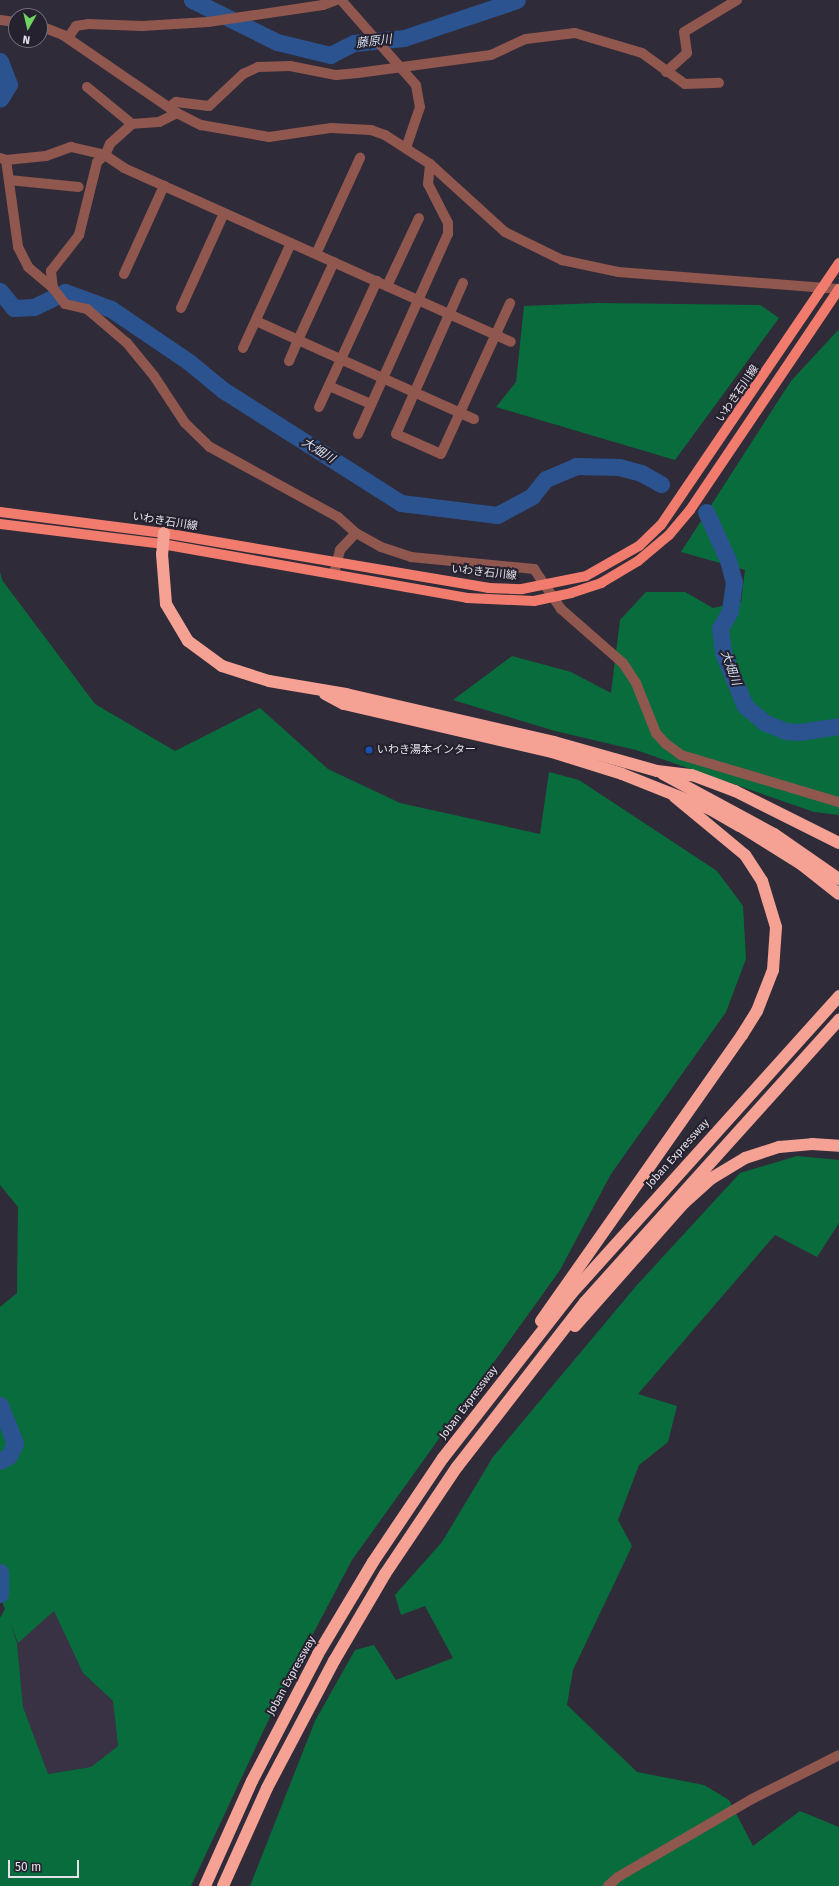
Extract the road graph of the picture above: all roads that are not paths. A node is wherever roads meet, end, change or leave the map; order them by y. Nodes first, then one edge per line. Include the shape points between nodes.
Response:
1 (737, 0) edge
2 (344, 1) edge
3 (48, 29) edge
4 (68, 38) junction
5 (401, 64) junction
6 (666, 72) junction
7 (718, 83) dead end
8 (87, 87) dead end
9 (173, 110) junction
10 (132, 124) junction
11 (407, 145) junction
12 (105, 155) junction
13 (360, 158) dead end
14 (3, 159) edge
15 (430, 164) junction
16 (9, 180) junction
17 (164, 186) junction
18 (79, 187) dead end
19 (224, 213) junction
20 (419, 218) dead end
21 (291, 243) junction
22 (316, 254) junction
23 (334, 262) junction
24 (839, 263) edge
25 (124, 274) dead end
26 (377, 281) junction
27 (463, 283) dead end
28 (387, 286) junction
29 (54, 289) junction
30 (823, 289) junction
31 (839, 289) edge
32 (419, 300) junction
33 (510, 303) dead end
34 (181, 308) dead end
35 (451, 315) junction
36 (256, 321) junction
37 (496, 335) junction
38 (298, 340) junction
39 (511, 342) dead end
40 (243, 348) dead end
41 (341, 359) junction
42 (289, 361) dead end
43 (383, 378) junction
44 (329, 386) junction
45 (415, 393) junction
46 (371, 404) junction
47 (319, 407) dead end
48 (460, 413) junction
49 (474, 419) dead end
50 (358, 434) dead end
51 (0, 512) edge
52 (0, 524) edge
53 (356, 533) junction
54 (163, 538) junction
55 (337, 562) junction
56 (334, 574) junction
57 (548, 586) junction
58 (555, 597) junction
59 (318, 691) junction
60 (657, 771) junction
61 (674, 797) junction
62 (839, 802) edge
63 (839, 843) edge
64 (839, 879) edge
65 (839, 894) edge
66 (839, 996) edge
67 (839, 1020) edge
68 (839, 1146) edge
69 (506, 1401) junction
70 (481, 1407) junction
71 (839, 1755) edge
72 (205, 1886) edge
73 (223, 1886) edge
74 (608, 1886) edge

1 - 6 street via 684,32 687,53
2 - 4 street via 208,22 142,26 88,24 76,26
2 - 5 street
3 - 4 street
4 - 9 street
5 - 6 street via 491,55 526,39 575,33 642,53
5 - 9 street via 336,75 290,66 258,67 243,74 209,106 176,102
5 - 11 street via 420,96 420,107
6 - 7 street via 685,84
8 - 10 street
9 - 10 street via 159,122
9 - 11 street via 201,125 245,135 269,137 353,128 378,132
10 - 12 street via 122,131
11 - 15 street
12 - 14 street via 71,146 46,156
12 - 17 street
12 - 29 street via 96,162 79,235 52,271
13 - 22 street
14 - 16 street
15 - 30 street via 505,232 562,260 618,272
15 - 32 street via 428,184 450,228
16 - 18 street
16 - 29 street via 18,247 28,267
17 - 19 street
17 - 25 street
19 - 21 street
19 - 34 street
20 - 28 street
21 - 22 street
21 - 36 street
22 - 23 street
23 - 26 street
23 - 38 street
24 - 30 main road, いわき石川線
26 - 28 street
26 - 41 street
27 - 35 street
28 - 32 street
29 - 53 street via 65,304 87,309 127,342 154,376 185,423 210,448 338,516
30 - 31 street
30 - 57 main road, いわき石川線 via 662,525 615,562 586,576
31 - 58 main road, いわき石川線 via 690,510 669,535 638,561 601,583
32 - 35 street
32 - 43 street
33 - 37 street
35 - 37 street
35 - 45 street
36 - 38 street
36 - 40 street
37 - 39 street
37 - 48 street
38 - 41 street
38 - 42 street
41 - 43 street
41 - 44 street
43 - 45 street
43 - 46 street
44 - 46 street
44 - 47 street
45 - 48 street
45 - 48 street via 396,434 441,454
46 - 50 street
48 - 49 street
51 - 54 main road, いわき石川線
52 - 54 main road, いわき石川線
53 - 55 street via 340,550
53 - 57 street via 381,547 411,557 534,570
54 - 55 main road, いわき石川線
54 - 56 main road, いわき石川線
54 - 59 highway via 166,604 178,629 198,651 235,671
55 - 56 street
55 - 57 main road, いわき石川線 via 489,588
56 - 58 main road, いわき石川線 via 474,599 503,602
57 - 58 street
58 - 62 street via 562,609 623,663 636,683 656,733 681,754
59 - 60 highway via 346,694 554,742
59 - 61 highway via 344,704 577,758
60 - 63 highway via 711,781
60 - 64 highway via 767,830
61 - 65 highway via 710,809 768,842
61 - 70 highway via 745,855 762,881 776,927 770,981 742,1035
66 - 70 highway, Joban Expressway via 576,1288
67 - 69 highway via 585,1302
68 - 69 highway via 812,1144 779,1147 745,1158 712,1178 684,1203
69 - 73 highway via 419,1521 334,1660 267,1788
70 - 72 highway, Joban Expressway via 407,1511 318,1654 252,1781
71 - 74 street via 752,1799 618,1877

